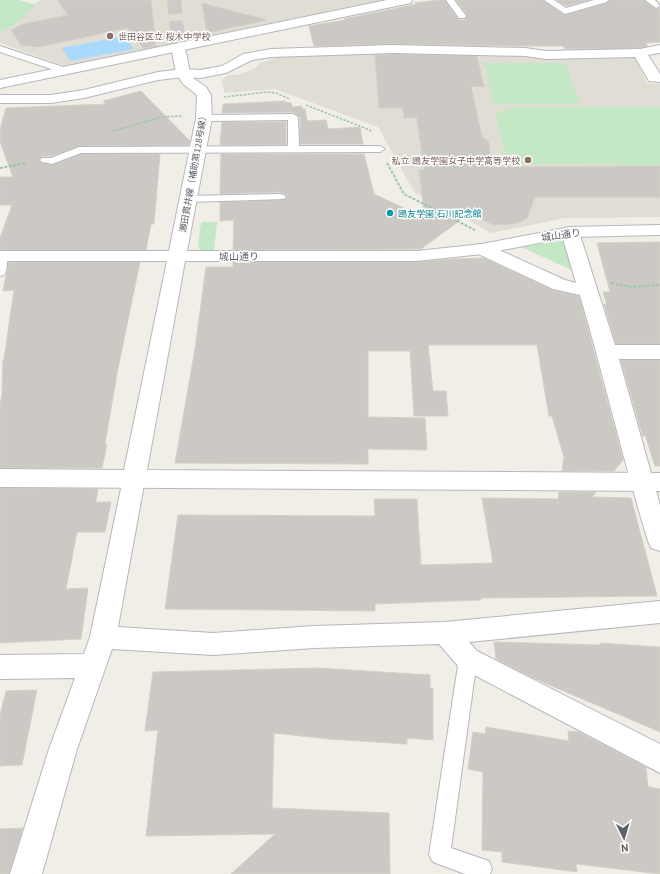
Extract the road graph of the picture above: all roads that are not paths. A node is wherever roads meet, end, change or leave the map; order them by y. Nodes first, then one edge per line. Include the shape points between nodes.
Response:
1 (406, 0) edge
2 (450, 0) edge
3 (548, 0) edge
4 (604, 0) edge
5 (462, 16) dead end
6 (0, 49) edge
7 (660, 49) edge
8 (180, 52) tunnel mouth
9 (640, 53) junction
10 (66, 71) junction
11 (183, 73) junction
12 (660, 78) edge
13 (0, 84) edge
14 (0, 99) edge
15 (204, 118) junction
16 (198, 148) junction
17 (294, 149) junction
18 (380, 149) dead end
19 (46, 160) dead end
20 (280, 197) dead end
21 (188, 199) junction
22 (660, 230) edge
23 (570, 232) junction
24 (482, 248) junction
25 (178, 255) junction
26 (1, 261) edge
27 (588, 291) junction
28 (607, 352) junction
29 (660, 352) edge
30 (0, 478) edge
31 (134, 478) junction
32 (650, 482) edge
33 (660, 541) edge
34 (660, 612) edge
35 (445, 633) junction
36 (103, 637) junction
37 (468, 659) junction
38 (93, 666) junction
39 (0, 667) edge
40 (660, 759) edge
41 (480, 869) dead end
42 (26, 874) edge

1 - 10 street
2 - 5 lane
3 - 4 lane via 565,11
6 - 10 lane
7 - 9 street
8 - 11 street
9 - 11 street via 546,54 393,50 271,53 248,57 226,69 200,74
9 - 12 street via 654,78
10 - 13 street
11 - 14 street via 58,98
11 - 15 street, 瀬田貫井線（補助第128号線） via 204,95
15 - 16 street, 瀬田貫井線（補助第128号線）
15 - 17 lane via 293,117
16 - 17 lane
16 - 19 lane via 79,150 52,161
16 - 21 street, 瀬田貫井線（補助第128号線）
17 - 18 lane
20 - 21 lane
21 - 25 street, 瀬田貫井線（補助第128号線）
22 - 23 street, 城山通り
23 - 24 street, 城山通り
23 - 27 street
24 - 25 street, 城山通り via 417,256
24 - 27 street via 560,285
25 - 26 street, 城山通り
25 - 31 street
27 - 28 street
28 - 29 street
28 - 32 street
30 - 31 street
31 - 32 street
31 - 36 street
32 - 33 street
34 - 35 street
35 - 36 street via 314,637 213,644
35 - 37 street
36 - 38 street
37 - 40 street
37 - 41 lane via 440,855
38 - 39 street
38 - 42 street via 63,749

